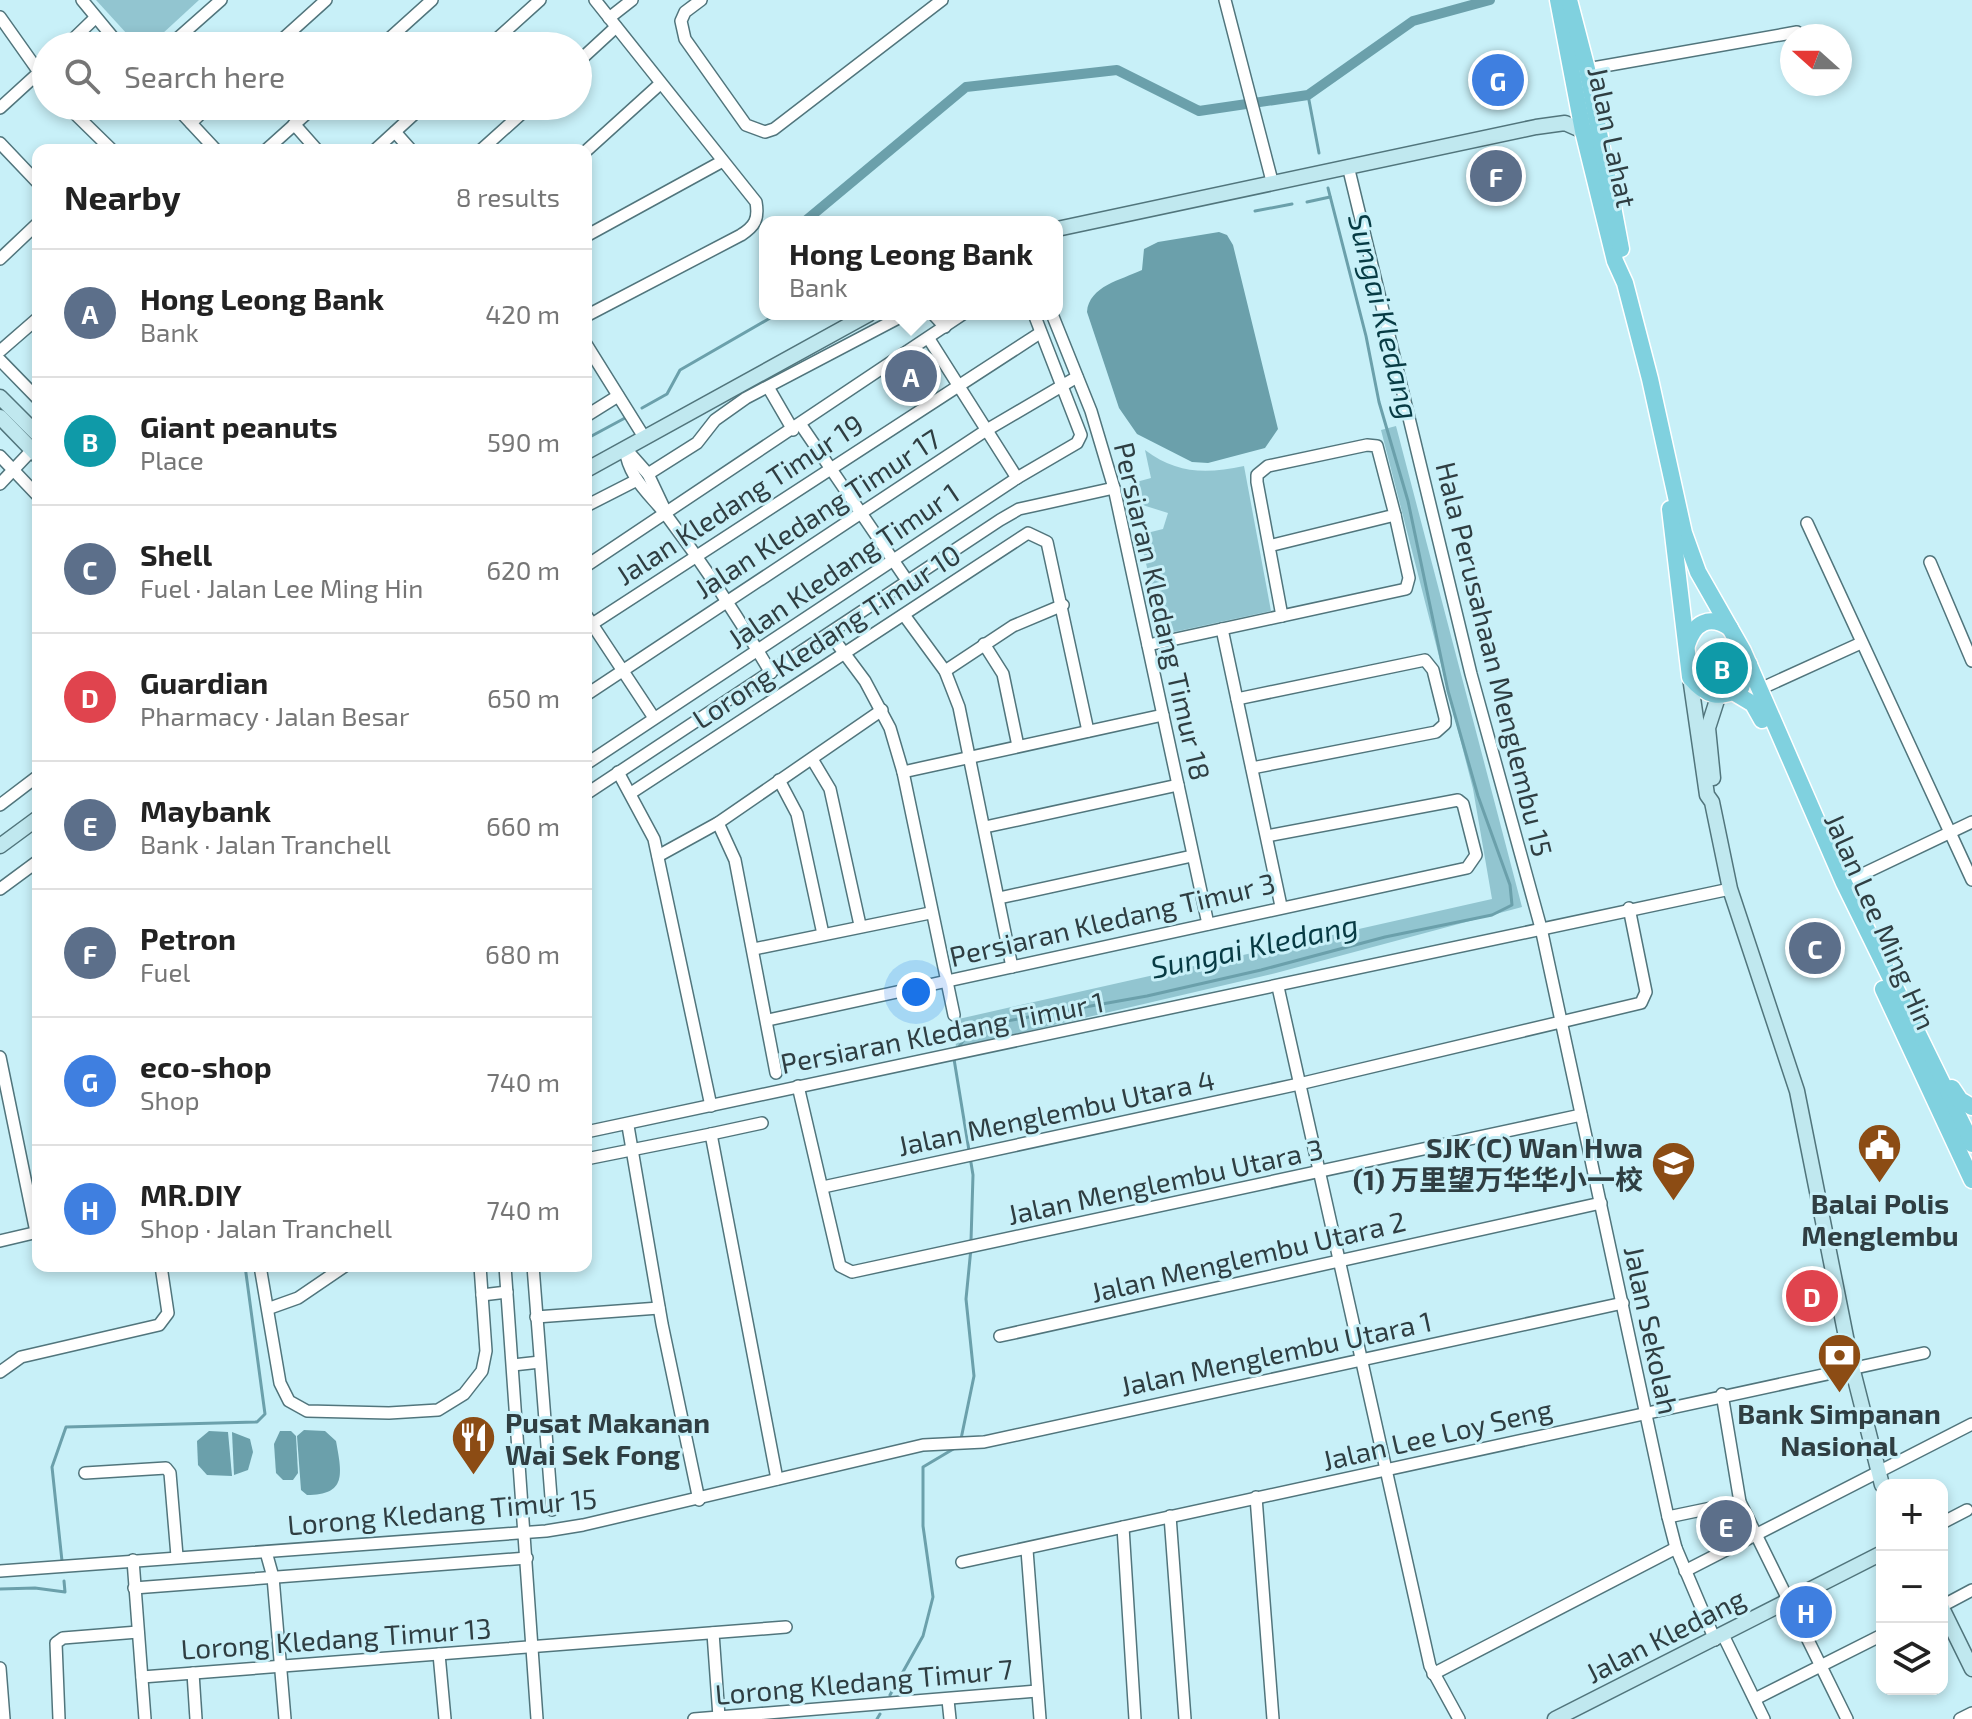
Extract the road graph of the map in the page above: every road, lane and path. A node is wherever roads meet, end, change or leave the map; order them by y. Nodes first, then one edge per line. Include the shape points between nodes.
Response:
1 (82, 0) edge
2 (221, 0) edge
3 (432, 0) edge
4 (540, 0) edge
5 (595, 0) edge
6 (632, 0) edge
7 (701, 0) edge
8 (942, 0) edge
9 (1225, 0) edge
10 (1558, 0) edge
11 (1569, 0) edge
12 (319, 2) edge
13 (0, 17) edge
14 (95, 18) junction
15 (613, 23) junction
16 (80, 32) edge
17 (108, 32) edge
18 (185, 32) edge
19 (289, 32) edge
20 (397, 32) edge
21 (505, 32) edge
22 (1780, 35) edge
23 (592, 46) edge
24 (32, 59) edge
25 (1587, 69) junction
26 (32, 83) edge
27 (660, 84) junction
28 (1578, 107) junction
29 (0, 108) edge
30 (81, 120) edge
31 (188, 120) edge
32 (194, 120) edge
33 (299, 120) edge
34 (408, 120) edge
35 (514, 120) edge
36 (191, 123) junction
37 (1565, 123) junction
38 (294, 124) junction
39 (1583, 131) junction
40 (395, 132) junction
41 (0, 143) edge
42 (106, 144) edge
43 (210, 144) edge
44 (272, 144) edge
45 (312, 144) edge
46 (382, 144) edge
47 (406, 144) edge
48 (488, 144) edge
49 (592, 146) edge
50 (721, 162) junction
51 (1348, 166) junction
52 (32, 177) edge
53 (1272, 181) junction
54 (32, 228) edge
55 (1063, 228) edge
56 (592, 233) edge
57 (1, 256) edge
58 (1625, 283) junction
59 (592, 313) edge
60 (858, 320) edge
61 (895, 320) edge
62 (939, 320) edge
63 (955, 320) edge
64 (1036, 320) edge
65 (1054, 320) edge
66 (32, 323) edge
67 (945, 327) junction
68 (1040, 333) junction
69 (929, 339) junction
70 (0, 351) edge
71 (592, 354) edge
72 (0, 360) edge
73 (1077, 377) junction
74 (956, 384) junction
75 (1062, 385) junction
76 (768, 387) junction
77 (32, 393) edge
78 (618, 396) junction
79 (0, 397) edge
80 (592, 412) edge
81 (0, 417) edge
82 (797, 427) junction
83 (32, 429) edge
84 (985, 431) junction
85 (644, 437) junction
86 (625, 448) junction
87 (32, 450) edge
88 (32, 455) edge
89 (0, 456) edge
90 (592, 467) edge
91 (829, 468) junction
92 (13, 470) junction
93 (648, 474) junction
94 (1669, 475) junction
95 (1017, 478) junction
96 (637, 480) junction
97 (0, 484) edge
98 (1114, 488) junction
99 (32, 490) edge
100 (592, 503) edge
101 (666, 514) junction
102 (861, 515) junction
103 (1395, 515) junction
104 (1807, 523) dead end
105 (1269, 546) junction
106 (694, 556) junction
107 (892, 561) junction
108 (592, 562) edge
109 (1930, 562) dead end
110 (908, 582) junction
111 (725, 602) junction
112 (1063, 605) junction
113 (904, 615) junction
114 (1282, 616) junction
115 (592, 620) edge
116 (1730, 628) junction
117 (592, 629) edge
118 (1222, 629) junction
119 (830, 634) junction
120 (1861, 643) junction
121 (984, 644) junction
122 (1148, 645) junction
123 (1686, 647) junction
124 (758, 650) junction
125 (845, 653) junction
126 (1972, 661) edge
127 (1749, 664) junction
128 (622, 670) junction
129 (945, 671) junction
130 (771, 673) junction
131 (1690, 677) junction
132 (1760, 689) junction
133 (592, 691) edge
134 (1725, 694) junction
135 (1237, 699) junction
136 (882, 710) junction
137 (1163, 715) junction
138 (654, 718) junction
139 (1088, 731) junction
140 (1018, 746) junction
141 (971, 757) junction
142 (812, 759) junction
143 (592, 760) edge
144 (1252, 768) junction
145 (618, 772) junction
146 (903, 772) junction
147 (779, 780) junction
148 (32, 781) edge
149 (1178, 785) junction
150 (592, 790) edge
151 (631, 793) junction
152 (1712, 802) junction
153 (0, 805) edge
154 (1972, 822) edge
155 (718, 823) junction
156 (32, 824) edge
157 (985, 827) junction
158 (1950, 832) junction
159 (1267, 836) junction
160 (0, 846) edge
161 (658, 856) junction
162 (1192, 856) junction
163 (32, 865) edge
164 (1972, 880) edge
165 (1844, 883) junction
166 (0, 889) edge
167 (1730, 889) junction
168 (999, 898) junction
169 (1281, 906) junction
170 (1629, 908) junction
171 (930, 913) junction
172 (1208, 924) junction
173 (860, 925) junction
174 (1541, 928) junction
175 (823, 934) junction
176 (754, 949) junction
177 (1012, 967) junction
178 (946, 981) junction
179 (1278, 987) junction
180 (954, 1015) dead end
181 (768, 1020) junction
182 (1560, 1024) junction
183 (0, 1057) edge
184 (776, 1073) dead end
185 (1924, 1078) junction
186 (1299, 1084) junction
187 (798, 1086) junction
188 (711, 1106) junction
189 (1581, 1115) junction
190 (1968, 1117) edge
191 (762, 1123) dead end
192 (628, 1126) junction
193 (592, 1131) edge
194 (711, 1134) junction
195 (1972, 1144) edge
196 (633, 1151) junction
197 (592, 1158) edge
198 (1318, 1171) junction
199 (1968, 1172) edge
200 (823, 1187) junction
201 (1601, 1203) junction
202 (32, 1208) edge
203 (32, 1233) edge
204 (0, 1241) edge
205 (1338, 1261) junction
206 (162, 1272) edge
207 (261, 1272) edge
208 (336, 1272) edge
209 (480, 1272) edge
210 (505, 1272) edge
211 (533, 1272) edge
212 (507, 1292) junction
213 (482, 1295) junction
214 (1623, 1303) junction
215 (270, 1308) junction
216 (659, 1308) junction
217 (536, 1317) junction
218 (1000, 1336) dead end
219 (1924, 1353) dead end
220 (1360, 1357) junction
221 (540, 1362) junction
222 (513, 1365) junction
223 (1850, 1367) junction
224 (0, 1372) edge
225 (1722, 1394) junction
226 (1645, 1412) junction
227 (1972, 1424) edge
228 (939, 1442) joint
229 (1387, 1469) junction
230 (85, 1473) dead end
231 (1877, 1478) edge
232 (777, 1479) junction
233 (1256, 1497) junction
234 (699, 1500) junction
235 (1740, 1502) junction
236 (552, 1510) dead end
237 (1967, 1510) dead end
238 (1170, 1516) junction
239 (1668, 1517) junction
240 (1948, 1520) edge
241 (1123, 1527) junction
242 (525, 1533) junction
243 (1757, 1536) junction
244 (1676, 1548) junction
245 (1027, 1550) junction
246 (266, 1552) junction
247 (177, 1556) junction
248 (1876, 1556) edge
249 (527, 1558) junction
250 (133, 1560) junction
251 (962, 1562) dead end
252 (0, 1571) edge
253 (1685, 1571) junction
254 (273, 1577) junction
255 (134, 1588) junction
256 (1972, 1590) edge
257 (1789, 1602) junction
258 (1948, 1604) edge
259 (1948, 1619) edge
260 (1944, 1623) edge
261 (786, 1627) dead end
262 (138, 1632) junction
263 (713, 1633) junction
264 (1719, 1638) junction
265 (1876, 1638) edge
266 (534, 1647) junction
267 (439, 1654) junction
268 (1821, 1665) junction
269 (280, 1666) junction
270 (0, 1668) edge
271 (1972, 1669) edge
272 (193, 1673) junction
273 (1433, 1674) junction
274 (142, 1677) junction
275 (1972, 1679) edge
276 (1037, 1691) junction
277 (1755, 1699) junction
278 (948, 1700) junction
279 (839, 1713) edge
280 (1972, 1713) edge
281 (719, 1717) junction
282 (4, 1719) edge
283 (59, 1719) edge
284 (145, 1719) edge
285 (196, 1719) edge
286 (285, 1719) edge
287 (445, 1719) edge
288 (537, 1719) edge
289 (694, 1719) edge
290 (705, 1719) edge
291 (950, 1719) edge
292 (1040, 1719) edge
293 (1135, 1719) edge
294 (1185, 1719) edge
295 (1273, 1719) edge
296 (1459, 1719) edge
297 (1555, 1719) edge
298 (1764, 1719) edge
299 (1847, 1719) edge
300 (1960, 1719) edge

1 - 14 street
2 - 18 street
3 - 20 street
4 - 21 street
5 - 15 street
6 - 15 street
7 - 8 street via 681,21 685,39 756,132 774,129
9 - 53 street
10 - 28 main road, Jalan Lahat
11 - 25 main road, Jalan Lahat
12 - 19 street
13 - 24 street
14 - 16 street
14 - 17 street
15 - 23 street
15 - 27 street
22 - 25 street
25 - 58 main road, Jalan Lahat
26 - 29 street
27 - 49 street
27 - 50 street
28 - 37 main road
28 - 39 main road, Jalan Lahat
30 - 42 street
31 - 36 street
32 - 36 street
33 - 38 street
34 - 40 street
35 - 48 street
36 - 43 street
37 - 39 main road
37 - 51 main road
38 - 44 street
38 - 45 street
39 - 58 main road, Jalan Lahat
40 - 46 street
40 - 47 street
41 - 52 street
50 - 56 street
50 - 59 street via 756,202 753,227
51 - 53 main road
51 - 174 street, Hala Perusahaan Menglembu 15 via 1471,674
53 - 55 main road
54 - 57 street
58 - 94 main road, Jalan Lahat
60 - 85 main road
61 - 76 street
62 - 67 street
63 - 67 street
64 - 68 street
65 - 73 street, Persiaran Kledang Timur 18
66 - 70 street
67 - 69 street
68 - 74 street, Jalan Kledang Timur 19
68 - 75 street
69 - 74 street
69 - 82 street
71 - 78 street
72 - 77 street
73 - 75 street, Jalan Kledang Timur 17
73 - 98 street, Persiaran Kledang Timur 18
74 - 84 street
74 - 91 street, Jalan Kledang Timur 19
75 - 84 street, Jalan Kledang Timur 17
75 - 95 street, Jalan Kledang Timur 1 via 1081,435 1077,443
76 - 82 street
76 - 93 street via 723,414 697,443
78 - 80 street
78 - 85 street
79 - 83 main road
81 - 87 main road
82 - 91 street
82 - 101 street
84 - 95 street
84 - 102 street, Jalan Kledang Timur 17
85 - 86 main road
86 - 90 main road
86 - 93 street
86 - 96 street
88 - 92 street
89 - 92 street
91 - 102 street
91 - 106 street, Jalan Kledang Timur 19
92 - 97 street
92 - 99 street
93 - 101 street
94 - 116 main road, Jalan Lahat via 1698,572
94 - 123 main road, Jalan Lahat
95 - 107 street, Jalan Kledang Timur 1
96 - 100 street
96 - 101 street
98 - 110 street, Lorong Kledang Timur 10 via 1019,509
98 - 122 street, Persiaran Kledang Timur 18
101 - 106 street
101 - 108 street
102 - 107 street
102 - 111 street, Jalan Kledang Timur 17
103 - 105 street
103 - 105 street via 1381,451 1372,444 1262,469 1257,482
103 - 114 street via 1409,578 1401,590
104 - 120 street
105 - 114 street
106 - 111 street
106 - 115 street, Jalan Kledang Timur 19
107 - 110 street
107 - 124 street, Jalan Kledang Timur 1
109 - 126 street
110 - 119 street, Lorong Kledang Timur 10
111 - 124 street
111 - 128 street, Jalan Kledang Timur 17
112 - 113 street, Lorong Kledang Timur 10 via 1047,542 1036,534 1021,535
112 - 121 street
112 - 139 street
113 - 125 street, Lorong Kledang Timur 10
113 - 129 street
114 - 118 street
116 - 123 main road via 1705,621
116 - 127 main road
117 - 128 street
118 - 122 street
118 - 135 street
119 - 125 street
119 - 130 street, Lorong Kledang Timur 10
120 - 132 street
120 - 158 street
121 - 129 street
121 - 140 street via 1003,674
122 - 137 street, Persiaran Kledang Timur 18
123 - 131 main road
124 - 130 street
124 - 138 street, Jalan Kledang Timur 1
125 - 136 street
125 - 151 street, Lorong Kledang Timur 10
127 - 132 main road, Jalan Lee Ming Hin
127 - 134 main road via 1747,680
128 - 133 street, Jalan Kledang Timur 17
128 - 138 street
129 - 141 street
130 - 145 street, Lorong Kledang Timur 10
131 - 134 main road via 1708,694
131 - 152 main road
132 - 165 main road, Jalan Lee Ming Hin
134 - 152 main road via 1708,728
134 - 185 main road, Jalan Lee Ming Hin via 1745,696 1761,716
135 - 144 street
135 - 144 street via 1419,660 1430,663 1445,718 1442,728
136 - 142 street
136 - 146 street
137 - 139 street
137 - 149 street, Persiaran Kledang Timur 18
138 - 143 street, Jalan Kledang Timur 1
139 - 140 street
140 - 141 street
141 - 146 street
141 - 157 street
142 - 147 street
142 - 173 street via 830,789
144 - 159 street
145 - 150 street, Lorong Kledang Timur 10
145 - 151 street
146 - 171 street
147 - 155 street
147 - 175 street via 797,814
148 - 153 street
149 - 157 street
149 - 162 street, Persiaran Kledang Timur 18
151 - 161 street
152 - 167 main road
154 - 158 street
155 - 161 street
155 - 176 street via 735,860
156 - 160 main road
157 - 168 street
158 - 164 street
158 - 165 street
159 - 169 street
159 - 169 street, Persiaran Kledang Timur 3 via 1458,800 1476,855 1467,868
161 - 188 street
162 - 168 street
162 - 172 street, Persiaran Kledang Timur 18
163 - 166 street
165 - 190 main road, Jalan Lee Ming Hin via 1930,1057
167 - 170 street, Persiaran Kledang Timur 1
167 - 223 main road via 1810,1145
168 - 177 street
169 - 172 street, Persiaran Kledang Timur 3
170 - 174 street, Persiaran Kledang Timur 1
170 - 182 street, Jalan Menglembu Utara 4 via 1645,998
171 - 173 street
171 - 178 street
172 - 177 street, Persiaran Kledang Timur 3
173 - 175 street
174 - 179 street, Persiaran Kledang Timur 1
174 - 182 street, Hala Perusahaan Menglembu 15
175 - 176 street
176 - 181 street
177 - 178 street, Persiaran Kledang Timur 3
178 - 180 street
178 - 181 street, Persiaran Kledang Timur 3
179 - 186 street
179 - 187 street, Persiaran Kledang Timur 1
181 - 184 street
182 - 186 street, Jalan Menglembu Utara 4
182 - 189 street, Jalan Sekolah
183 - 202 street
185 - 190 main road via 1947,1111
185 - 199 main road, Jalan Lee Ming Hin
186 - 198 street
186 - 200 street, Jalan Menglembu Utara 4
187 - 188 street, Persiaran Kledang Timur 1
187 - 200 street
188 - 192 street, Persiaran Kledang Timur 1
189 - 198 street, Jalan Menglembu Utara 3
189 - 201 street, Jalan Sekolah
190 - 195 main road, Jalan Lee Ming Hin
190 - 199 main road via 1958,1141
191 - 194 street
192 - 193 street, Persiaran Kledang Timur 1
192 - 196 street
194 - 196 street
194 - 232 street
196 - 197 street
196 - 216 street
198 - 200 street, Jalan Menglembu Utara 3 via 852,1272 840,1266
198 - 205 street
201 - 205 street, Jalan Menglembu Utara 2
201 - 214 street, Jalan Sekolah
203 - 204 street
205 - 218 street, Jalan Menglembu Utara 2
205 - 220 street
206 - 224 street via 168,1313 159,1325 21,1357
207 - 215 street
208 - 215 street via 298,1298
209 - 213 street
210 - 212 street
211 - 217 street
212 - 213 street
212 - 222 street
213 - 215 street via 482,1371 464,1394 438,1410 307,1411 289,1401 280,1383
214 - 220 street, Jalan Menglembu Utara 1
214 - 226 street, Jalan Sekolah
216 - 217 street
216 - 234 street
217 - 221 street
219 - 223 street, Jalan Lee Loy Seng
220 - 228 street, Jalan Menglembu Utara 1 via 969,1443
220 - 229 street
221 - 222 street
221 - 236 street
222 - 242 street
223 - 225 street, Jalan Lee Loy Seng
223 - 231 main road
225 - 226 street, Jalan Lee Loy Seng
225 - 235 street
226 - 229 street, Jalan Lee Loy Seng
226 - 239 street, Jalan Sekolah
227 - 231 street
228 - 232 street, Lorong Kledang Timur 15
229 - 233 street, Jalan Lee Loy Seng
229 - 273 street
230 - 247 street via 166,1468
231 - 243 street
232 - 234 street, Lorong Kledang Timur 15
233 - 238 street, Jalan Lee Loy Seng
233 - 295 street
234 - 242 street, Lorong Kledang Timur 15
235 - 239 street
235 - 243 street
237 - 240 street
238 - 241 street, Jalan Lee Loy Seng
238 - 294 street
239 - 244 street, Jalan Sekolah
241 - 245 street, Jalan Lee Loy Seng
241 - 293 street
242 - 246 street, Lorong Kledang Timur 15
242 - 249 street
243 - 253 street
243 - 257 street
244 - 253 street, Jalan Sekolah
244 - 273 street
245 - 251 street, Jalan Lee Loy Seng
245 - 276 street
246 - 247 street, Lorong Kledang Timur 15
246 - 254 street
247 - 250 street, Lorong Kledang Timur 15
248 - 257 main road, Jalan Kledang
249 - 254 street, Lorong Kledang Timur 15
249 - 266 street
250 - 252 street, Lorong Kledang Timur 15
250 - 255 street
253 - 264 street, Jalan Sekolah
254 - 255 street, Lorong Kledang Timur 15
254 - 269 street
255 - 262 street
256 - 258 street
257 - 264 main road, Jalan Kledang
257 - 268 street
259 - 271 main road
260 - 275 main road
261 - 263 street, Lorong Kledang Timur 13
262 - 274 street
262 - 283 street via 63,1638 56,1643
263 - 266 street, Lorong Kledang Timur 13
263 - 281 street
264 - 277 street, Jalan Sekolah
264 - 297 main road, Jalan Kledang
265 - 268 street
266 - 267 street, Lorong Kledang Timur 13
266 - 288 street
267 - 269 street, Lorong Kledang Timur 13
267 - 287 street
268 - 277 street
268 - 299 street
269 - 272 street, Lorong Kledang Timur 13
269 - 286 street
270 - 282 street
272 - 274 street, Lorong Kledang Timur 13
272 - 285 street
273 - 296 street
274 - 284 street
276 - 278 street, Lorong Kledang Timur 7
276 - 292 street
277 - 298 street, Jalan Sekolah
278 - 279 street, Lorong Kledang Timur 7
278 - 291 street
279 - 281 street, Lorong Kledang Timur 7
280 - 300 street
281 - 290 street, Lorong Kledang Timur 7
289 - 290 street, Lorong Kledang Timur 7

